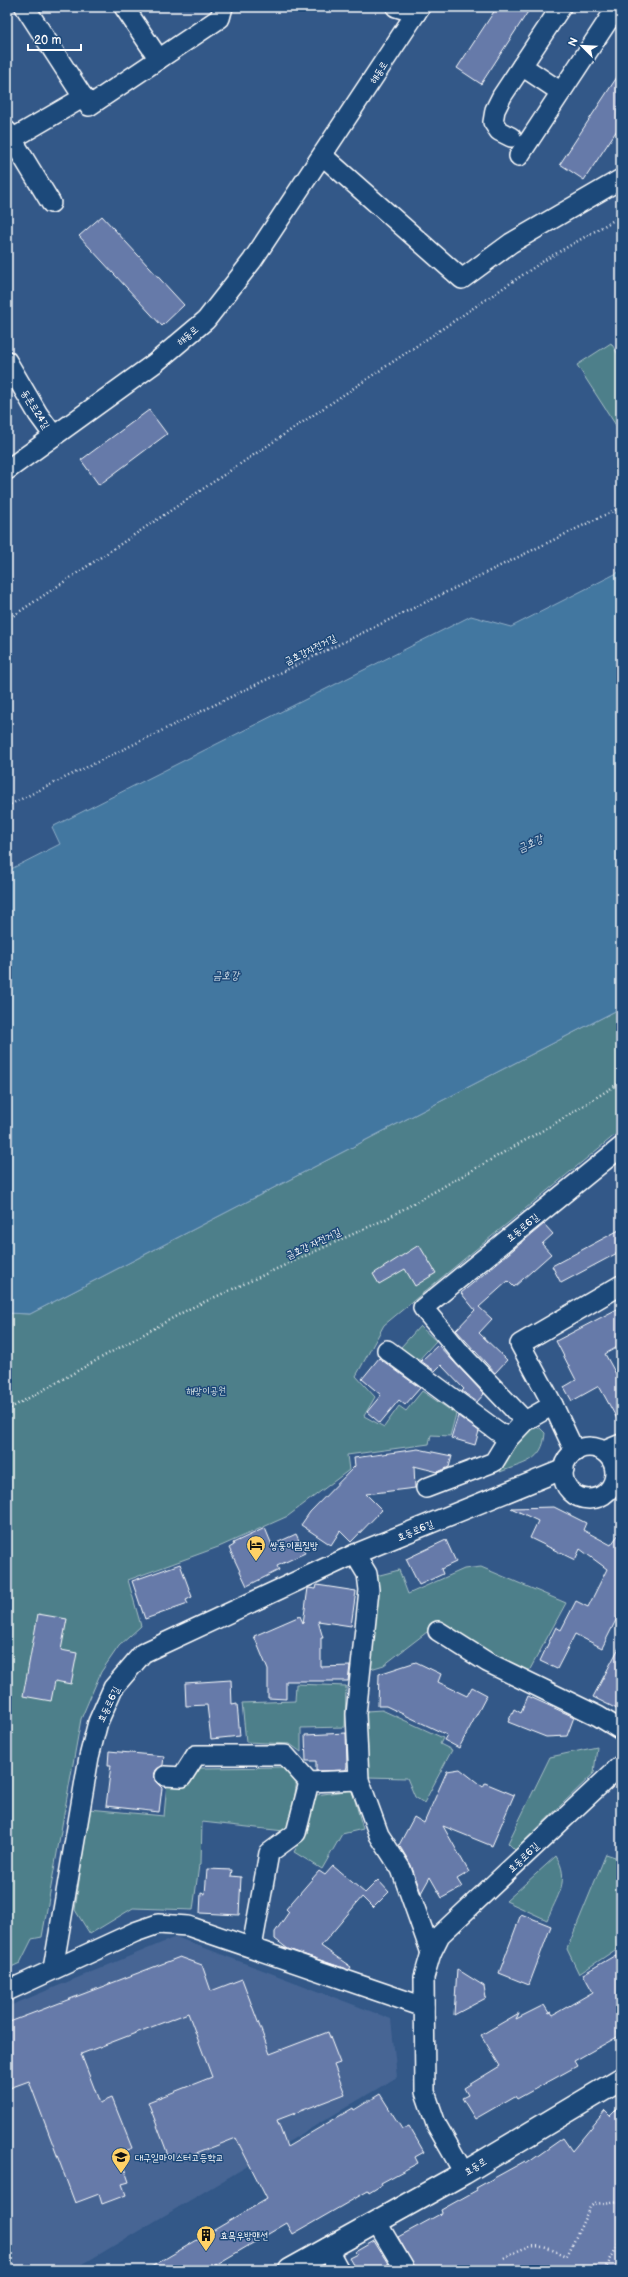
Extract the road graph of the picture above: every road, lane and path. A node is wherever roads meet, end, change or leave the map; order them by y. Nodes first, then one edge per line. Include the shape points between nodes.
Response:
1 (25, 7) edge
2 (124, 7) edge
3 (223, 7) edge
4 (396, 7) edge
5 (561, 7) edge
6 (617, 7) edge
7 (418, 10) edge
8 (159, 59) junction
9 (522, 66) junction
10 (562, 92) junction
11 (84, 97) junction
12 (10, 135) edge
13 (511, 137) dead end
14 (323, 156) junction
15 (519, 156) dead end
16 (621, 179) edge
17 (51, 203) dead end
18 (621, 216) edge
19 (7, 361) edge
20 (54, 436) junction
21 (7, 470) edge
22 (621, 507) edge
23 (7, 620) edge
24 (7, 806) edge
25 (621, 1082) edge
26 (621, 1146) edge
27 (621, 1285) edge
28 (387, 1350) dead end
29 (553, 1405) junction
30 (7, 1410) edge
31 (525, 1421) junction
32 (508, 1439) junction
33 (621, 1444) edge
34 (575, 1452) junction
35 (604, 1452) junction
36 (564, 1469) junction
37 (426, 1488) dead end
38 (615, 1493) edge
39 (355, 1554) junction
40 (438, 1631) dead end
41 (621, 1730) edge
42 (621, 1765) edge
43 (165, 1776) dead end
44 (359, 1780) junction
45 (309, 1782) junction
46 (252, 1947) junction
47 (431, 1953) junction
48 (52, 1969) junction
49 (7, 1991) edge
50 (424, 2007) junction
51 (621, 2079) edge
52 (464, 2173) junction
53 (621, 2201) edge
54 (376, 2221) junction
55 (621, 2239) edge
56 (327, 2248) junction
57 (504, 2258) dead end
58 (290, 2270) edge
59 (339, 2270) edge
60 (405, 2270) edge
61 (605, 2270) edge

1 - 11 street
2 - 8 street
3 - 8 street via 220,18
4 - 7 street
5 - 9 street
6 - 10 street
7 - 14 street, 해동로
8 - 11 street via 89,106
9 - 10 street
9 - 13 street via 502,96 495,110 493,122 499,131
10 - 15 street
11 - 12 street
12 - 17 street
14 - 16 street via 462,279 511,243
14 - 20 street, 해동로 via 252,261 206,320 155,363
18 - 23 path via 538,264
19 - 20 street, 동촌로24길
20 - 21 street, 해동로
22 - 24 path, 금호강자전거길
25 - 30 path, 금호강 자전거길 via 554,1124 386,1219 189,1309
26 - 31 street, 효동로6길 via 424,1308 464,1357
27 - 29 street via 520,1344
28 - 32 street
29 - 31 street
29 - 34 street
31 - 32 street
32 - 37 street via 494,1462
33 - 35 street
34 - 35 street via 587,1447
34 - 36 street via 566,1461
35 - 38 street via 614,1465
36 - 38 street via 566,1486 579,1496 595,1498
36 - 39 street, 효동로6길
39 - 44 street via 367,1574 369,1590 356,1714
39 - 48 street, 효동로6길 via 143,1653 113,1688 98,1722 90,1757
40 - 41 street via 487,1662 598,1716
42 - 47 street, 효동로6길 via 440,1935
43 - 45 street via 182,1777 196,1755 285,1754
44 - 45 street
44 - 47 street via 379,1836 401,1869
45 - 46 street via 296,1833 269,1853
46 - 48 street via 188,1926 158,1924 134,1932
46 - 50 street
47 - 50 street, 효동로6길 via 424,1977
48 - 49 street
50 - 52 street, 효동로6길 via 425,2092 436,2124
51 - 52 main road, 효동로
52 - 54 main road, 효동로
53 - 57 path via 594,2204 590,2207 567,2256 548,2248 525,2246
54 - 56 main road, 효동로
54 - 60 street
55 - 61 path
56 - 58 main road, 효동로
56 - 59 street

